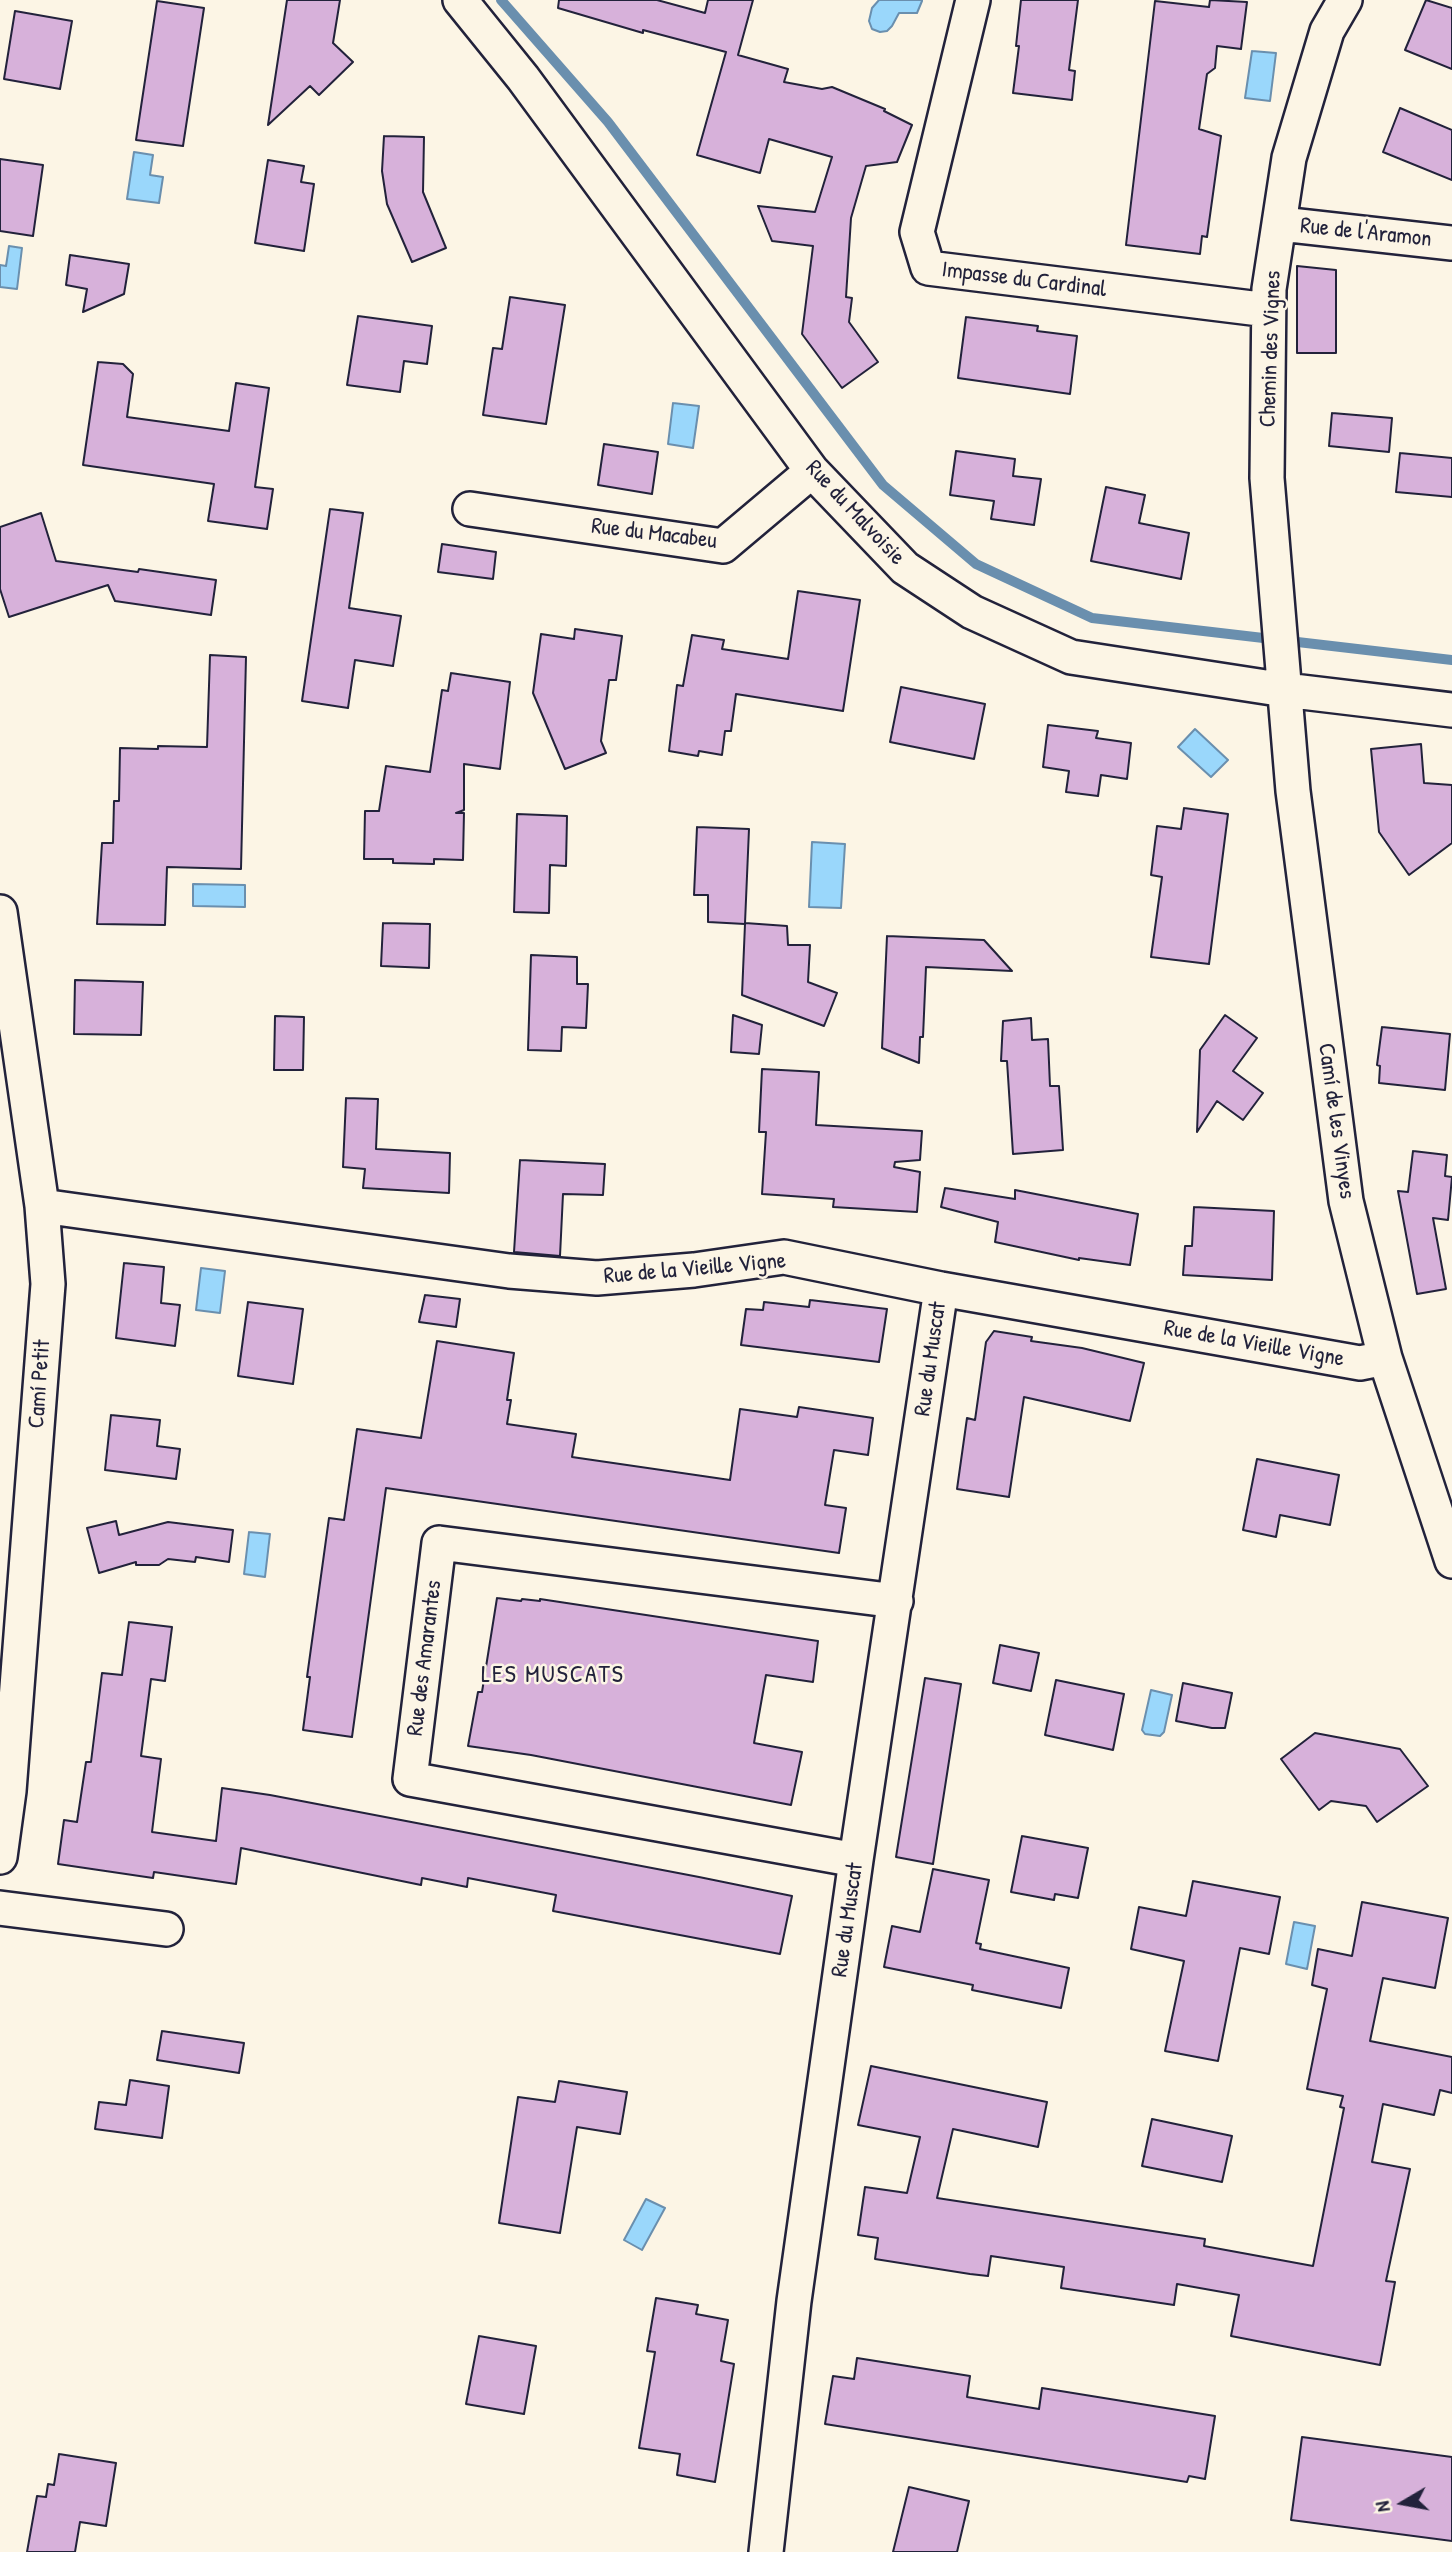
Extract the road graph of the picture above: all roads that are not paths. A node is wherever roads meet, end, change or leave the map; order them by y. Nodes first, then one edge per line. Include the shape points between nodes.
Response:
1 (460, 0) edge
2 (974, 0) edge
3 (1345, 0) edge
4 (1281, 224) junction
5 (1452, 243) edge
6 (1268, 310) junction
7 (812, 471) junction
8 (470, 509) dead end
9 (1284, 679) junction
10 (1452, 710) edge
11 (0, 912) edge
12 (42, 1206) junction
13 (941, 1289) junction
14 (1385, 1358) junction
15 (1452, 1562) edge
16 (896, 1601) junction
17 (0, 1857) edge
18 (856, 1860) junction
19 (0, 1908) edge
20 (166, 1928) dead end
21 (766, 2552) edge

1 - 7 street, Rue du Malvoisie via 523,78
2 - 6 street, Impasse du Cardinal via 917,232 929,268
3 - 4 street, Chemin des Vignes via 1327,31 1289,158
4 - 5 street, Rue de l'Aramon
4 - 6 street, Chemin des Vignes
6 - 9 street, Chemin des Vignes via 1267,478
7 - 8 street, Rue du Macabeu via 723,546
7 - 9 street, Rue du Malvoisie via 905,568 972,612 1071,657
9 - 10 street, Rue du Malvoisie
9 - 14 street, Camí de les Vinyes via 1293,791 1346,1201
11 - 12 street, Camí Petit
12 - 13 street, Rue de la Vieille Vigne via 509,1271 597,1278 783,1257
12 - 17 street, Camí Petit via 48,1284
13 - 14 street, Rue de la Vieille Vigne via 1360,1363
13 - 16 street, Rue du Muscat
14 - 15 street, Camí de les Vinyes
16 - 18 street, Rue du Muscat
16 - 18 street, Rue des Amarantes via 439,1543 410,1779
18 - 21 street, Rue du Muscat via 790,2332
19 - 20 street

